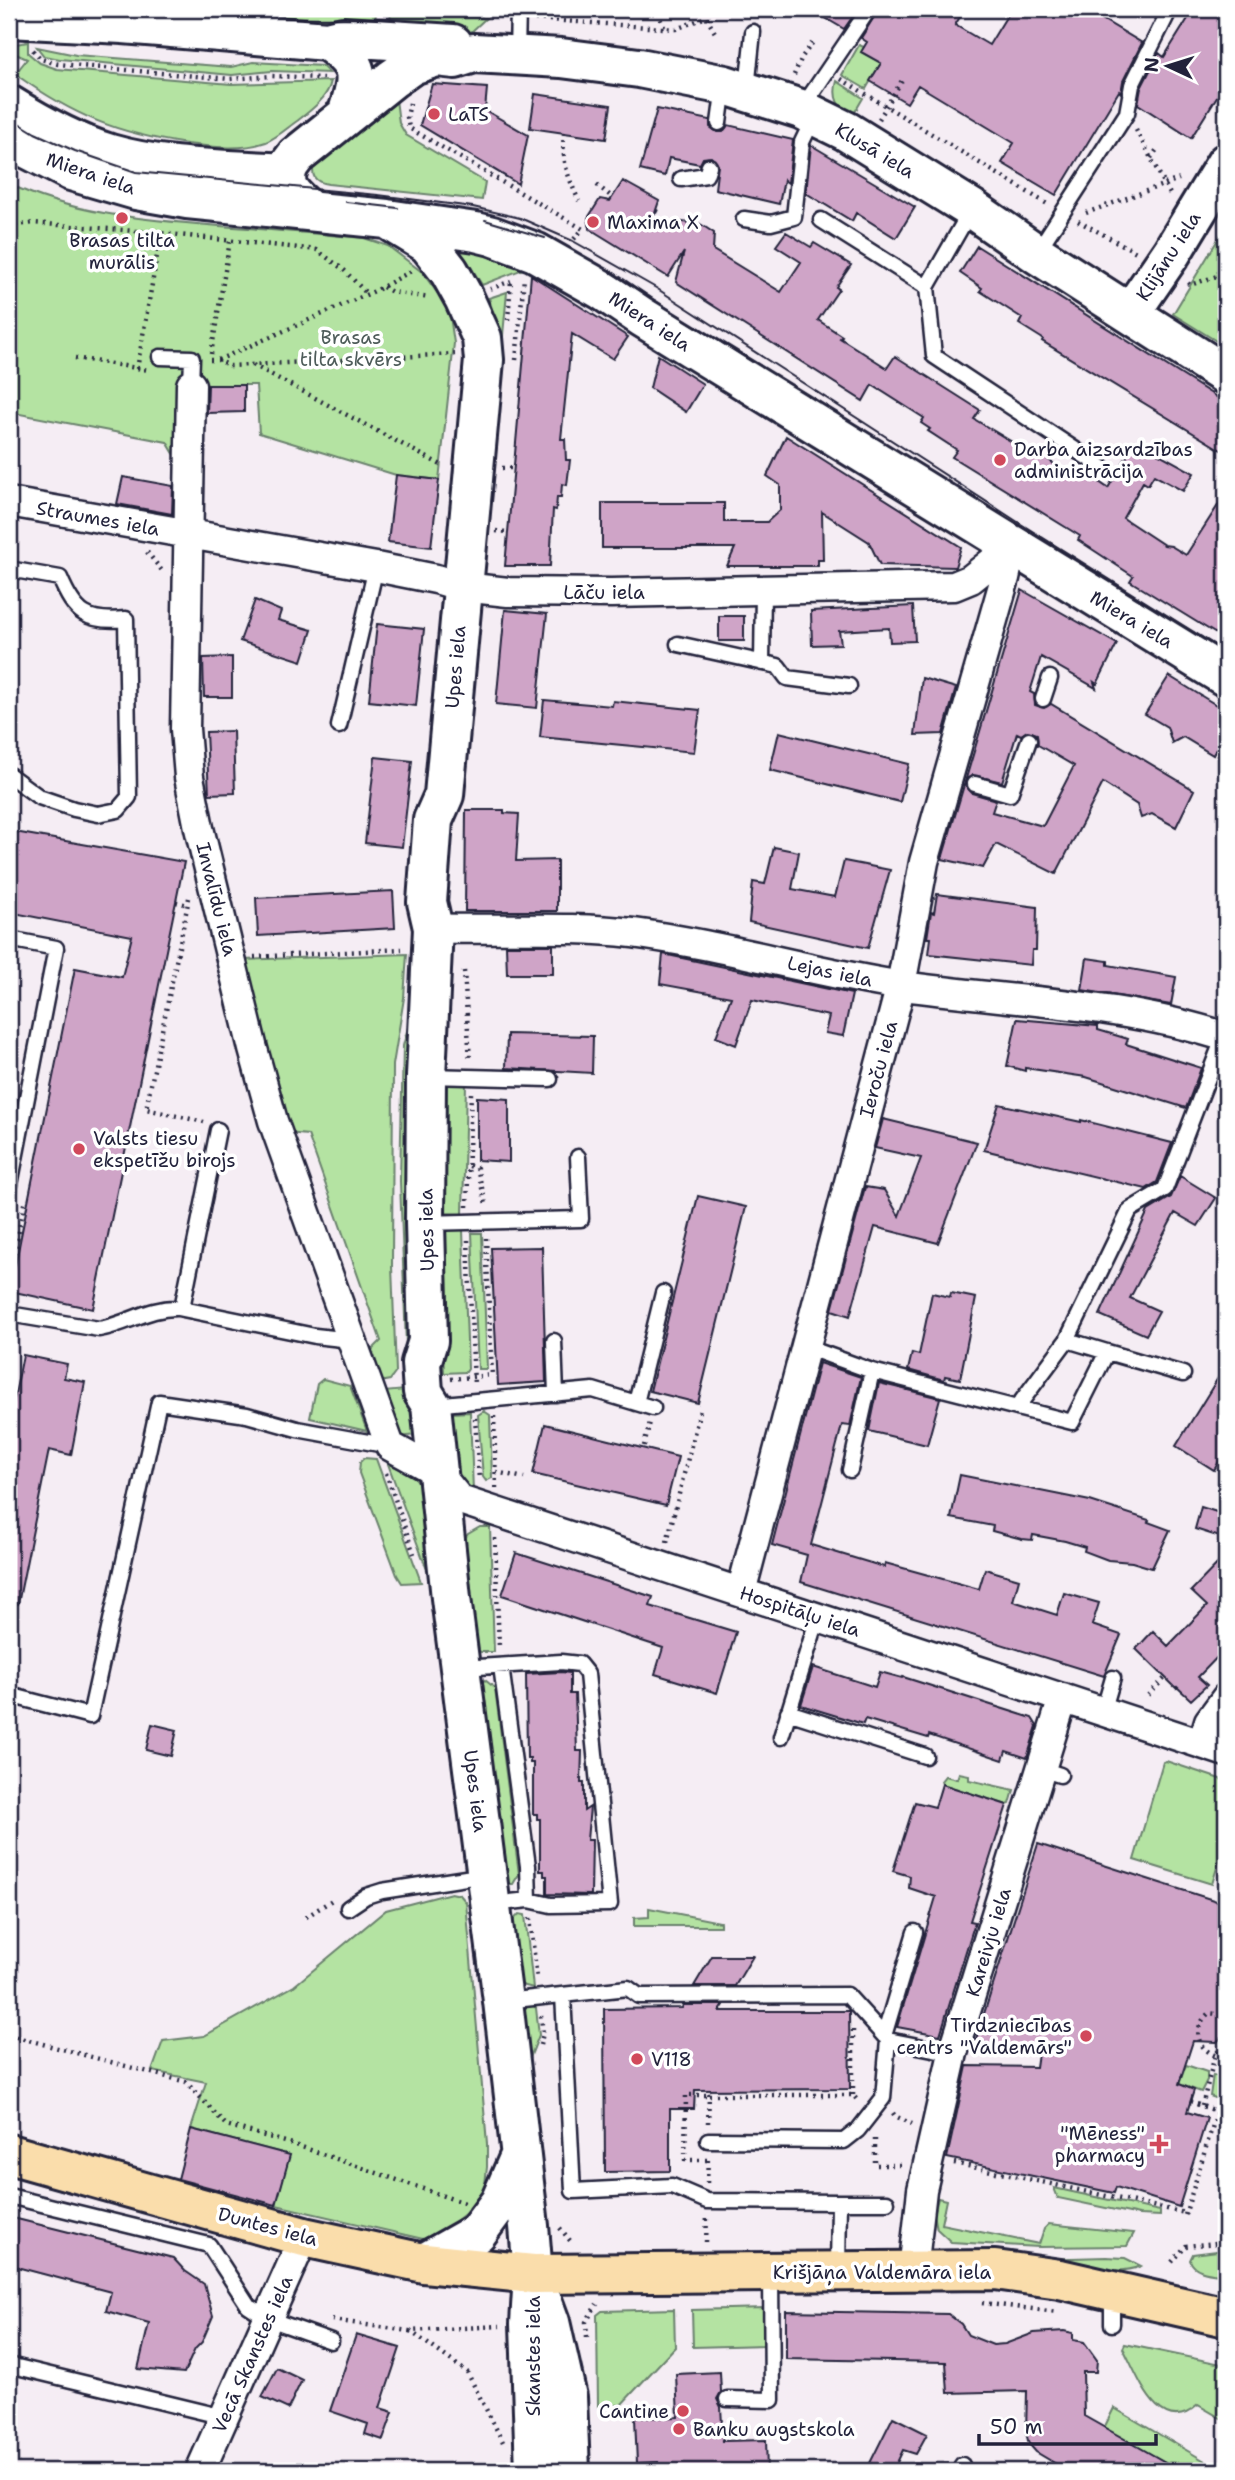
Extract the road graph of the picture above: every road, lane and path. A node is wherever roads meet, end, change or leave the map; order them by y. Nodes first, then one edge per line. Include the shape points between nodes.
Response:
1 (432, 9) edge
2 (653, 9) edge
3 (869, 9) edge
4 (1163, 9) edge
5 (238, 21) edge
6 (518, 27) edge
7 (21, 29) edge
8 (666, 29) junction
9 (753, 32) dead end
10 (717, 36) dead end
11 (813, 43) dead end
12 (474, 52) junction
13 (328, 59) junction
14 (827, 71) junction
15 (904, 77) dead end
16 (736, 88) junction
17 (412, 96) dead end
18 (802, 102) junction
19 (9, 105) edge
20 (885, 108) junction
21 (1127, 113) junction
22 (347, 115) junction
23 (719, 122) dead end
24 (564, 133) dead end
25 (9, 139) edge
26 (1158, 148) dead end
27 (1151, 158) junction
28 (1226, 163) edge
29 (709, 166) dead end
30 (286, 173) junction
31 (1185, 177) dead end
32 (681, 179) dead end
33 (1165, 184) junction
34 (597, 185) dead end
35 (613, 198) dead end
36 (579, 201) dead end
37 (1175, 205) dead end
38 (972, 209) junction
39 (309, 210) junction
40 (656, 211) dead end
41 (1063, 213) junction
42 (662, 214) dead end
43 (387, 219) junction
44 (744, 219) dead end
45 (821, 220) dead end
46 (9, 226) edge
47 (583, 229) dead end
48 (161, 233) junction
49 (230, 241) junction
50 (1037, 254) junction
51 (1140, 255) dead end
52 (423, 265) dead end
53 (511, 281) dead end
54 (383, 286) junction
55 (926, 287) junction
56 (367, 293) junction
57 (439, 298) dead end
58 (1131, 312) junction
59 (507, 332) dead end
60 (456, 354) dead end
61 (160, 357) joint
62 (75, 358) dead end
63 (210, 360) junction
64 (218, 360) junction
65 (253, 365) junction
66 (137, 369) junction
67 (192, 372) junction
68 (1226, 375) edge
69 (447, 468) dead end
70 (1103, 468) dead end
71 (9, 502) edge
72 (188, 534) junction
73 (1012, 546) junction
74 (376, 567) junction
75 (9, 569) edge
76 (463, 587) junction
77 (763, 590) junction
78 (678, 644) dead end
79 (762, 663) junction
80 (1226, 677) edge
81 (1050, 678) dead end
82 (849, 686) dead end
83 (1043, 699) dead end
84 (339, 726) dead end
85 (1029, 740) dead end
86 (9, 775) edge
87 (962, 780) junction
88 (190, 896) dead end
89 (176, 902) dead end
90 (188, 905) junction
91 (432, 935) junction
92 (9, 939) edge
93 (245, 957) dead end
94 (901, 985) junction
95 (1225, 1036) edge
96 (426, 1076) junction
97 (471, 1077) junction
98 (550, 1079) dead end
99 (218, 1130) joint
100 (15, 1132) edge
101 (578, 1157) dead end
102 (469, 1166) junction
103 (9, 1191) edge
104 (467, 1222) junction
105 (485, 1222) junction
106 (425, 1223) junction
107 (663, 1293) dead end
108 (181, 1308) junction
109 (9, 1314) edge
110 (351, 1340) junction
111 (1067, 1340) junction
112 (554, 1341) dead end
113 (806, 1347) junction
114 (1107, 1352) junction
115 (872, 1371) junction
116 (1183, 1374) dead end
117 (556, 1394) junction
118 (493, 1399) junction
119 (474, 1401) junction
120 (635, 1403) junction
121 (431, 1405) junction
122 (1017, 1406) junction
123 (653, 1408) dead end
124 (699, 1410) dead end
125 (390, 1446) junction
126 (850, 1470) dead end
127 (437, 1472) junction
128 (496, 1472) junction
129 (524, 1478) dead end
130 (488, 1508) junction
131 (416, 1559) dead end
132 (661, 1564) junction
133 (741, 1592) junction
134 (818, 1617) junction
135 (501, 1666) junction
136 (460, 1668) junction
137 (1113, 1678) dead end
138 (1165, 1678) dead end
139 (9, 1695) edge
140 (1148, 1695) dead end
141 (1226, 1698) edge
142 (1063, 1699) junction
143 (788, 1712) junction
144 (1103, 1712) junction
145 (781, 1737) dead end
146 (1214, 1748) edge
147 (925, 1756) dead end
148 (489, 1889) junction
149 (334, 1899) dead end
150 (529, 1900) junction
151 (348, 1908) dead end
152 (306, 1917) dead end
153 (915, 1932) dead end
154 (563, 1995) junction
155 (503, 2001) junction
156 (853, 2001) junction
157 (1226, 2015) edge
158 (9, 2035) edge
159 (886, 2038) junction
160 (1226, 2042) edge
161 (953, 2053) junction
162 (1215, 2055) junction
163 (1226, 2083) edge
164 (709, 2095) dead end
165 (853, 2095) dead end
166 (883, 2098) junction
167 (1190, 2102) dead end
168 (1202, 2106) junction
169 (1217, 2111) junction
170 (1226, 2114) edge
171 (935, 2132) junction
172 (708, 2140) dead end
173 (9, 2154) edge
174 (519, 2156) junction
175 (708, 2160) dead end
176 (943, 2160) dead end
177 (9, 2196) edge
178 (839, 2202) junction
179 (887, 2202) dead end
180 (465, 2203) dead end
181 (304, 2237) junction
182 (1185, 2239) dead end
183 (1226, 2242) edge
184 (1186, 2246) junction
185 (1172, 2262) dead end
186 (424, 2263) junction
187 (913, 2271) junction
188 (838, 2272) junction
189 (772, 2273) junction
190 (533, 2274) junction
191 (1226, 2317) edge
192 (269, 2319) junction
193 (326, 2319) dead end
194 (500, 2326) dead end
195 (409, 2331) junction
196 (331, 2341) dead end
197 (9, 2365) edge
198 (727, 2399) dead end
199 (224, 2417) junction
200 (505, 2446) dead end
201 (200, 2471) edge
202 (535, 2471) edge
203 (570, 2471) edge

1 - 6 path
2 - 8 path
3 - 14 lane
4 - 21 lane via 1168,13 1132,85
5 - 7 street, Klusā iela
5 - 13 street, Klusā iela
6 - 8 path
6 - 12 street, Klusā iela
6 - 16 street, Klusā iela via 639,68
7 - 13 path via 41,59 58,64 230,79 271,76
8 - 10 path via 706,17
9 - 16 lane
11 - 18 path via 802,57
12 - 13 street, Klusā iela via 453,44 343,37
12 - 22 street, Klusā iela via 412,65
13 - 22 street via 351,61 355,92
14 - 18 lane
14 - 20 path
15 - 20 path
16 - 18 street, Klusā iela
16 - 23 lane
17 - 47 path via 409,128
18 - 38 street, Klusā iela
18 - 44 lane via 794,217 771,223
19 - 30 street, Miera iela via 74,141 111,155
20 - 41 path
21 - 27 path
21 - 41 lane
22 - 30 street, Klusā iela via 296,156
24 - 36 path via 564,164
25 - 39 street, Miera iela via 71,170 136,190
26 - 27 path
27 - 33 path
28 - 58 street, Klijānu iela
29 - 32 lane via 706,175
30 - 39 street via 286,187
31 - 33 path
33 - 37 path
33 - 51 path via 1072,218
34 - 35 path
38 - 50 street, Klusā iela
38 - 55 lane
39 - 43 street, Miera iela
40 - 42 path
41 - 50 lane
43 - 73 street, Miera iela via 476,232 535,253 602,290
43 - 76 street, Upes iela via 428,244 449,271 482,338 484,382
45 - 55 lane
46 - 48 path via 33,223
48 - 49 path
48 - 66 path
49 - 56 path via 317,250
49 - 63 path
50 - 58 street, Klusā iela
52 - 54 path
53 - 59 path
54 - 56 path
54 - 57 path via 392,292
55 - 70 lane via 933,356
56 - 64 path
58 - 68 street, Klusā iela
60 - 65 path
61 - 66 path via 155,371
61 - 67 lane
62 - 66 path
63 - 64 path
63 - 67 path
64 - 65 path via 230,366
65 - 69 path
67 - 72 street, Invalīdu iela
71 - 72 street, Straumes iela
72 - 74 street, Lāču iela
72 - 110 street, Invalīdu iela via 189,777 273,1121
73 - 77 street, Lāču iela via 971,579 954,586
73 - 80 street, Miera iela
73 - 87 street, Ieroču iela
74 - 76 street, Lāču iela
74 - 84 lane
75 - 86 lane via 60,578 71,603 87,616 104,621 126,619 130,797 118,810 98,814 38,797
76 - 77 street, Lāču iela via 508,592
76 - 91 street, Upes iela via 444,795 433,820 427,902
77 - 79 lane
78 - 79 lane
79 - 82 lane via 778,666 786,678
81 - 83 lane
85 - 87 lane via 1010,794
87 - 94 street, Ieroču iela via 925,862
88 - 90 path
89 - 90 path
90 - 99 path via 146,1109 220,1125
91 - 93 path
91 - 94 street, Lejas iela via 583,927 705,945
91 - 96 street, Upes iela
91 - 97 path via 462,951
92 - 100 lane via 56,948
94 - 95 street, Lejas iela via 1108,1011
94 - 113 street, Ieroču iela
95 - 111 lane via 1165,1189 1130,1210
96 - 97 lane
96 - 106 street, Upes iela
97 - 98 lane
97 - 102 path
99 - 108 lane
100 - 103 lane
101 - 105 lane via 581,1219
102 - 104 path
102 - 105 path via 477,1168 486,1198
104 - 105 lane
104 - 106 lane
104 - 119 path
105 - 118 path
106 - 121 street, Upes iela via 428,1341 421,1363 423,1392
107 - 120 lane
108 - 109 lane via 162,1307 99,1329
108 - 110 lane
110 - 125 street, Invalīdu iela
111 - 114 lane
111 - 122 lane
112 - 117 lane
113 - 115 lane
113 - 133 street, Ieroču iela
114 - 116 lane
114 - 122 lane via 1072,1422
115 - 122 lane
115 - 126 lane
117 - 118 lane
117 - 120 lane via 593,1390
118 - 119 lane
118 - 128 path
119 - 121 lane
119 - 130 path via 480,1488
120 - 123 lane
121 - 127 street, Upes iela
124 - 132 path
125 - 127 street, Hospitāļu iela
125 - 131 path via 382,1462
125 - 139 lane via 247,1415 159,1402 90,1716
127 - 130 street, Hospitāļu iela via 460,1500
127 - 136 street, Upes iela
128 - 129 path
128 - 130 path
130 - 132 street, Hospitāļu iela
130 - 135 path via 495,1526
132 - 133 street, Hospitāļu iela
133 - 134 street, Hospitāļu iela
134 - 142 street, Hospitāļu iela
134 - 143 lane
135 - 136 lane
135 - 150 lane
135 - 150 lane via 561,1662 579,1664 587,1674 610,1904 551,1905
136 - 148 street, Upes iela
137 - 144 lane
138 - 140 path
141 - 146 street via 1209,1721
142 - 144 street, Hospitāļu iela
142 - 161 street, Kareivju iela via 1051,1772
143 - 145 lane
143 - 147 lane
144 - 146 street, Hospitāļu iela
148 - 150 lane
148 - 151 lane via 382,1891
148 - 155 street, Upes iela
149 - 152 path
153 - 159 lane
154 - 155 lane
154 - 156 lane via 628,1988 639,1996 847,1996
154 - 178 lane via 573,2191 673,2186 707,2201
155 - 174 street, Upes iela
156 - 159 lane
156 - 165 path
157 - 162 path via 1209,2013 1198,2033 1200,2045
158 - 180 path via 186,2082 226,2125
159 - 161 lane
159 - 166 lane
160 - 162 path
161 - 171 street, Kareivju iela
162 - 168 path
163 - 169 path
164 - 175 path via 685,2095 685,2160
166 - 171 path via 904,2122
166 - 172 lane via 844,2141
167 - 168 path
168 - 169 path
169 - 170 path
169 - 176 path via 1185,2214
171 - 187 street, Kareivju iela via 922,2190
173 - 181 main road, Duntes iela
174 - 186 street via 500,2202 477,2233
174 - 190 street, Upes iela
177 - 192 lane via 209,2245 248,2305
178 - 179 lane
178 - 188 lane
181 - 186 main road, Duntes iela
181 - 192 street, Vecā Skanstes iela
182 - 184 path
183 - 184 path
184 - 185 path
186 - 190 main road, Duntes iela
187 - 188 main road, Krišjāņa Valdemāra iela
187 - 191 main road, Krišjāņa Valdemāra iela via 995,2270 1060,2279 1112,2308
188 - 189 main road, Krišjāņa Valdemāra iela
189 - 190 main road, Krišjāņa Valdemāra iela
189 - 198 lane via 772,2400
190 - 202 street, Skanstes iela via 530,2324
190 - 203 street, Skanstes iela via 550,2322 567,2397
192 - 196 lane
192 - 199 street, Vecā Skanstes iela
193 - 195 path
194 - 195 path
195 - 200 path via 467,2372
197 - 199 lane
199 - 201 street, Vecā Skanstes iela

